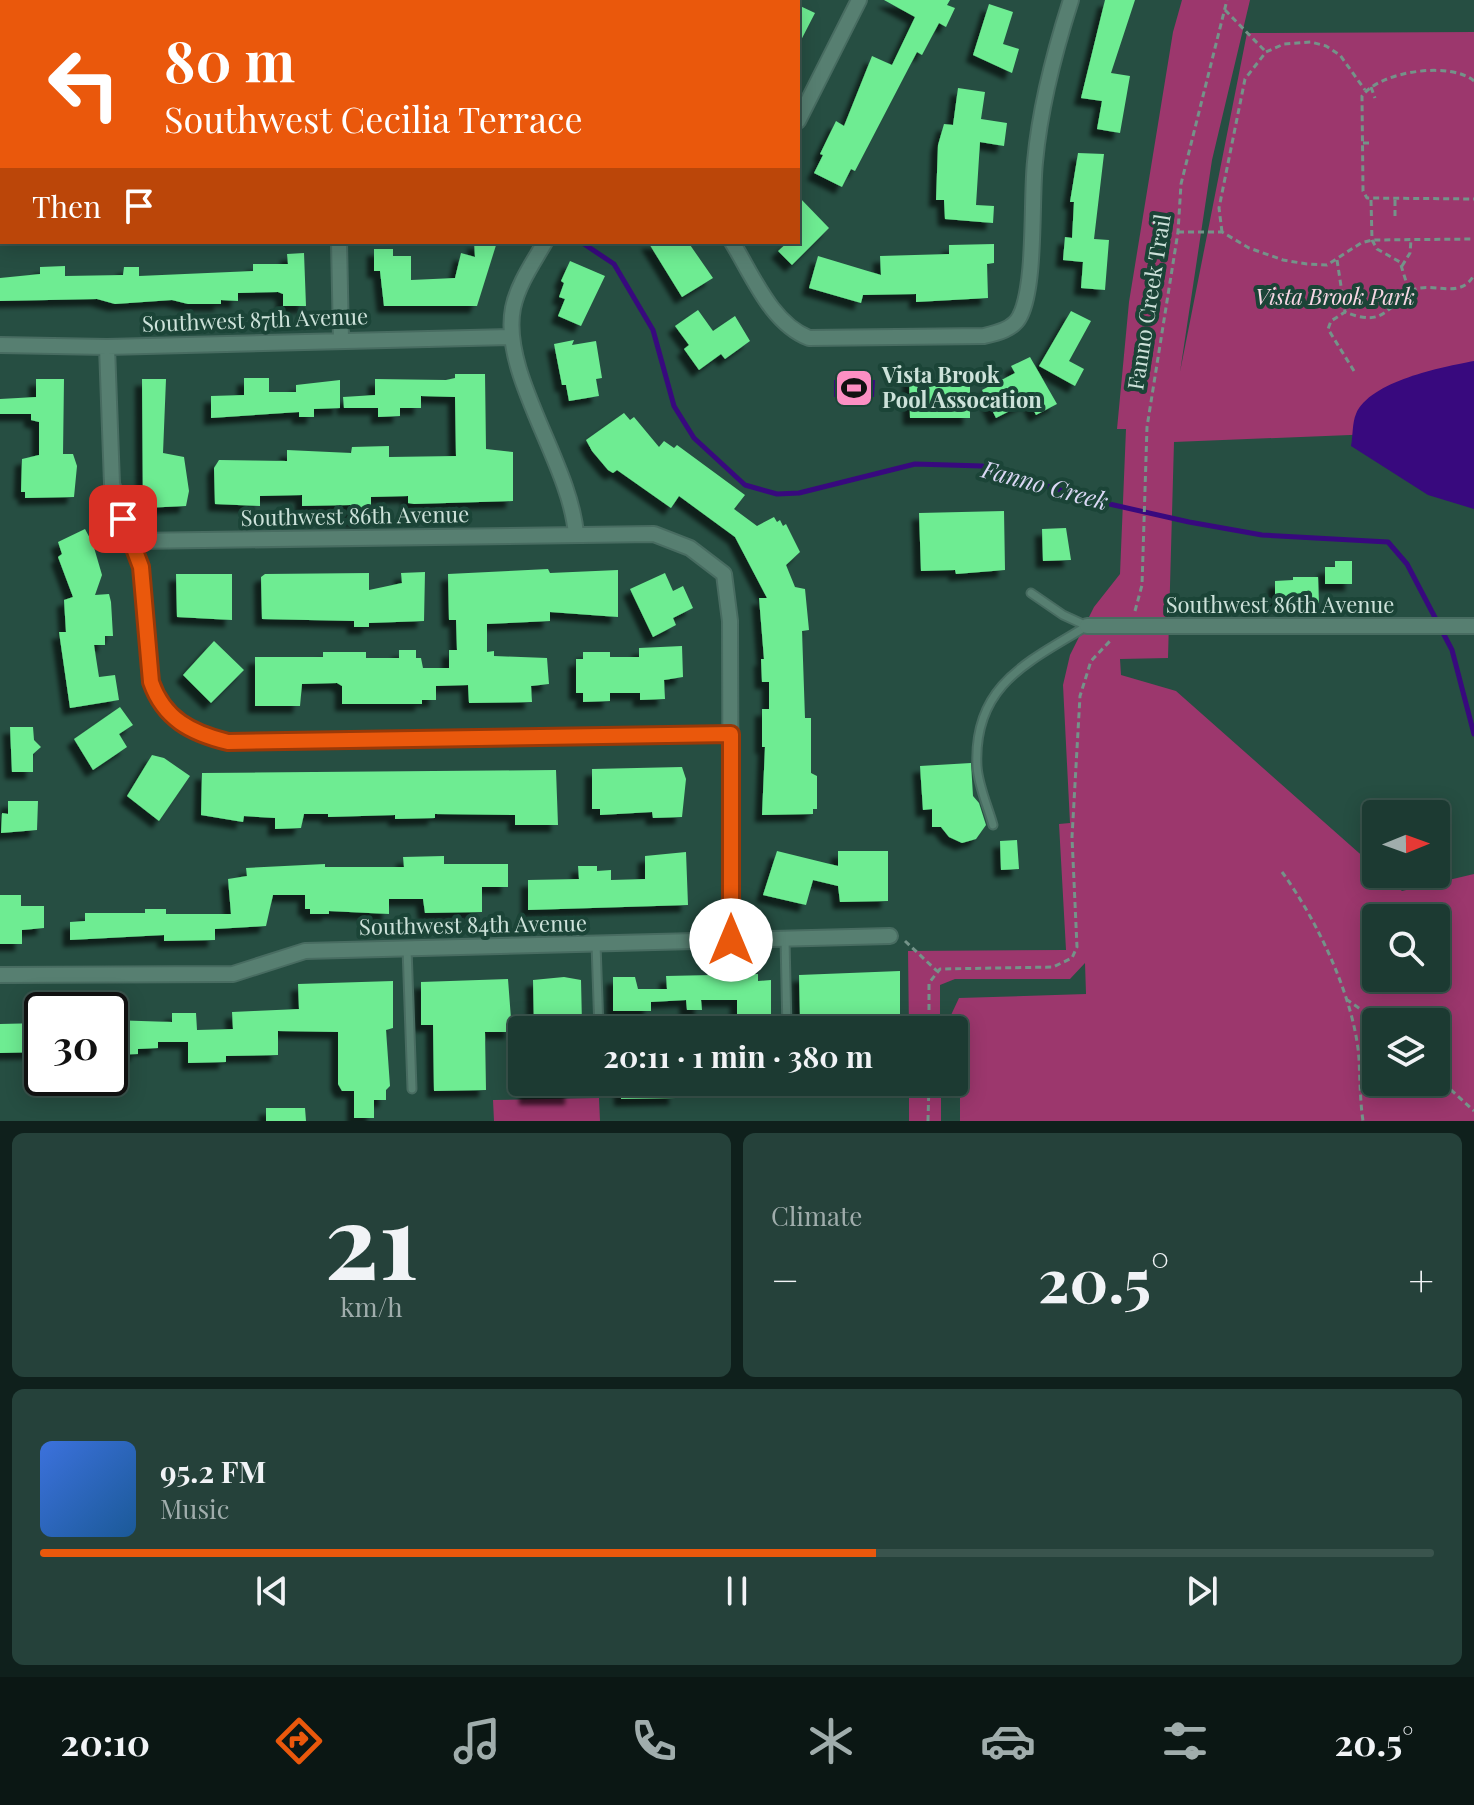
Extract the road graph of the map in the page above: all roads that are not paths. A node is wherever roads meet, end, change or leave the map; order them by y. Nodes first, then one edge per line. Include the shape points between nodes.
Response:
1 (859, 0) edge
2 (1071, 0) edge
3 (800, 117) edge
4 (339, 244) edge
5 (544, 244) edge
6 (733, 244) edge
7 (512, 337) junction
8 (341, 339) junction
9 (0, 345) edge
10 (107, 347) junction
11 (576, 535) junction
12 (133, 541) junction
13 (1031, 593) dead end
14 (1087, 626) junction
15 (1474, 626) edge
16 (731, 734) junction
17 (993, 825) dead end
18 (890, 936) road end
19 (785, 939) junction
20 (731, 940) junction
21 (596, 944) junction
22 (407, 948) junction
23 (0, 975) edge
24 (599, 1016) edge
25 (787, 1016) edge
26 (412, 1089) dead end

1 - 3 street
2 - 6 street via 1052,62 1035,160 1027,293 1020,318 1004,331 984,336 809,338 780,319
4 - 8 street
5 - 7 street via 517,295
7 - 8 street, Southwest 87th Avenue
7 - 11 street via 570,496
8 - 10 street, Southwest 87th Avenue
9 - 10 street, Southwest 87th Avenue
10 - 12 street via 112,484
11 - 12 street, Southwest 86th Avenue
11 - 16 street, Southwest 86th Avenue via 654,534 690,548 724,574
12 - 16 street via 141,567 156,698 170,716 202,735 228,742
13 - 14 lane
14 - 15 street, Southwest 86th Avenue
14 - 17 lane via 1010,674 991,699 977,767
16 - 20 street
18 - 19 street, Southwest 84th Avenue
19 - 20 street, Southwest 84th Avenue
19 - 25 lane
20 - 21 street, Southwest 84th Avenue
21 - 22 street, Southwest 84th Avenue
21 - 24 lane
22 - 23 street, Southwest 84th Avenue via 305,951 233,974
22 - 26 lane

